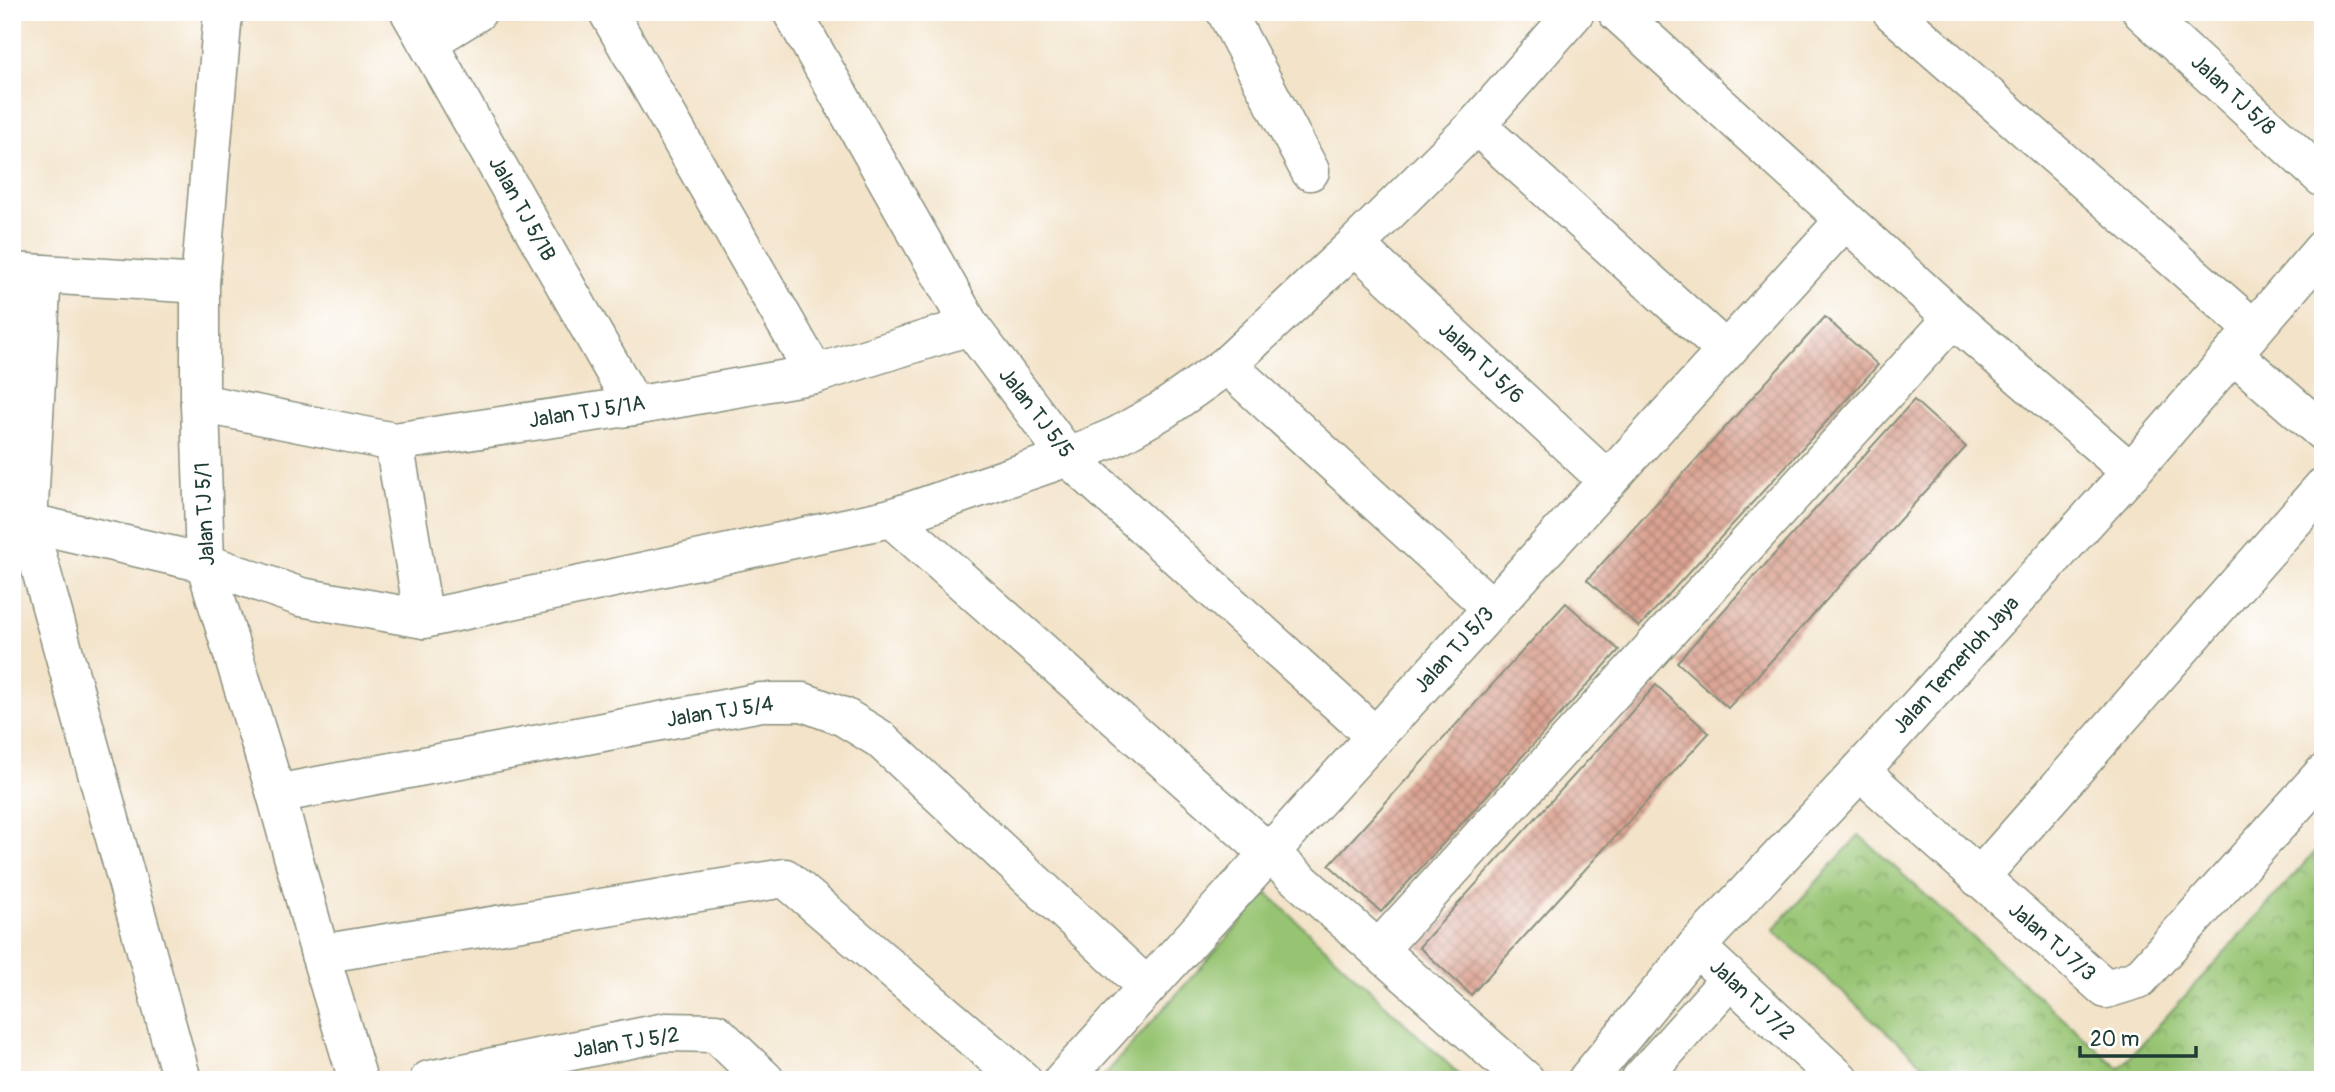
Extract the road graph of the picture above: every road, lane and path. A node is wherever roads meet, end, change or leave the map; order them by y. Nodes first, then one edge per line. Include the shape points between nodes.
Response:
1 (223, 12) edge
2 (477, 12) edge
3 (608, 12) edge
4 (792, 12) edge
5 (1226, 12) edge
6 (1575, 12) edge
7 (1617, 12) edge
8 (1892, 12) edge
9 (2142, 12) edge
10 (419, 27) edge
11 (1476, 125) junction
12 (1310, 170) dead end
13 (2323, 178) edge
14 (1846, 220) junction
15 (1355, 245) junction
16 (2323, 248) edge
17 (27, 273) edge
18 (200, 284) junction
19 (1954, 318) junction
20 (970, 326) junction
21 (2244, 342) junction
22 (1726, 351) junction
23 (1227, 366) junction
24 (814, 374) junction
25 (200, 403) junction
26 (634, 406) junction
27 (2323, 432) edge
28 (394, 442) junction
29 (1068, 457) junction
30 (2131, 472) junction
31 (1608, 481) junction
32 (2323, 487) edge
33 (891, 517) junction
34 (17, 531) edge
35 (205, 563) junction
36 (1493, 608) junction
37 (424, 619) junction
38 (1376, 737) junction
39 (1860, 771) junction
40 (2323, 774) edge
41 (276, 794) junction
42 (1270, 852) junction
43 (1979, 878) junction
44 (1696, 947) junction
45 (1378, 950) junction
46 (320, 954) junction
47 (1729, 980) junction
48 (1147, 987) junction
49 (182, 1080) edge
50 (358, 1080) edge
51 (429, 1080) edge
52 (765, 1080) edge
53 (1022, 1080) edge
54 (1063, 1080) edge
55 (1525, 1080) edge
56 (1587, 1080) edge
57 (1640, 1080) edge
58 (1840, 1080) edge

1 - 18 street, Jalan TJ 5/1
2 - 10 street
3 - 24 street
4 - 20 street, Jalan TJ 5/5
5 - 12 street
6 - 11 street
7 - 14 street
8 - 21 street
9 - 13 street, Jalan TJ 5/8
10 - 26 street, Jalan TJ 5/1B
11 - 15 street
11 - 22 street
14 - 19 street
14 - 22 street, Jalan TJ 5/3
15 - 23 street
15 - 31 street, Jalan TJ 5/6
16 - 21 street, Jalan Temerloh Jaya
17 - 18 street
17 - 34 street
18 - 25 street, Jalan TJ 5/1
19 - 30 street
19 - 45 street
20 - 24 street, Jalan TJ 5/1A
20 - 29 street, Jalan TJ 5/5
21 - 27 street
21 - 30 street, Jalan Temerloh Jaya
22 - 31 street, Jalan TJ 5/3
23 - 29 street via 1151,417
23 - 36 street
24 - 26 street, Jalan TJ 5/1A
25 - 28 street, Jalan TJ 5/1A
25 - 35 street, Jalan TJ 5/1
26 - 28 street, Jalan TJ 5/1A
28 - 37 street
29 - 33 street
29 - 38 street, Jalan TJ 5/5
30 - 39 street, Jalan Temerloh Jaya
31 - 36 street, Jalan TJ 5/3
32 - 43 street
33 - 37 street
33 - 42 street
34 - 35 street
34 - 49 street
35 - 37 street via 301,597
35 - 41 street, Jalan TJ 5/1
36 - 38 street, Jalan TJ 5/3
38 - 42 street, Jalan TJ 5/3
39 - 43 street, Jalan TJ 7/3
39 - 44 street, Jalan Temerloh Jaya
40 - 43 street, Jalan TJ 7/3 via 2139,979 2106,989
41 - 46 street, Jalan TJ 5/1
41 - 48 street, Jalan TJ 5/4 via 761,702 803,702 844,717 880,739
42 - 45 street
42 - 48 street, Jalan TJ 5/3
44 - 47 street, Jalan TJ 7/2
44 - 56 street, Jalan Temerloh Jaya
45 - 55 street
46 - 50 street, Jalan TJ 5/1
46 - 53 street via 785,878
47 - 57 street
47 - 58 street, Jalan TJ 7/2
48 - 54 street, Jalan TJ 5/3
51 - 52 street, Jalan TJ 5/2 via 664,1032 716,1033

